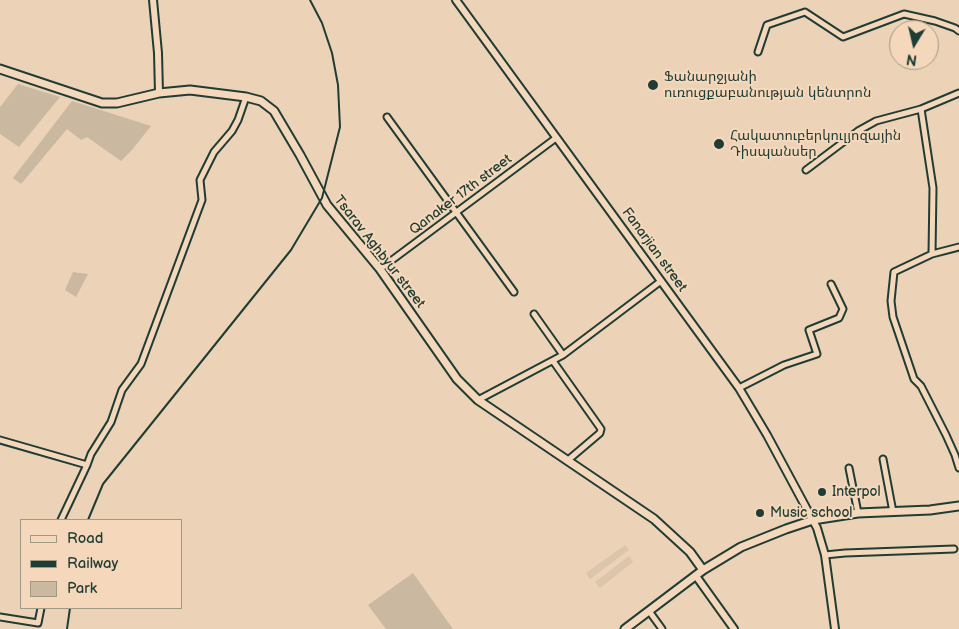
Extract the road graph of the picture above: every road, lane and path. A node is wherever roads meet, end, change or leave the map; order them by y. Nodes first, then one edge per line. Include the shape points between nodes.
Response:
1 (153, 0) edge
2 (458, 1) edge
3 (959, 31) edge
4 (758, 52) dead end
5 (0, 69) edge
6 (159, 93) junction
7 (959, 93) edge
8 (246, 97) junction
9 (921, 108) junction
10 (387, 117) dead end
11 (556, 138) junction
12 (806, 170) dead end
13 (456, 212) junction
14 (959, 247) edge
15 (932, 254) junction
16 (380, 269) junction
17 (661, 281) junction
18 (831, 284) dead end
19 (514, 292) dead end
20 (534, 314) dead end
21 (563, 355) junction
22 (553, 361) junction
23 (738, 388) junction
24 (478, 400) junction
25 (0, 440) edge
26 (883, 460) dead end
27 (566, 461) junction
28 (87, 466) junction
29 (849, 468) dead end
30 (959, 468) edge
31 (959, 506) edge
32 (893, 512) junction
33 (858, 514) junction
34 (61, 519) edge
35 (814, 520) junction
36 (954, 549) dead end
37 (824, 555) junction
38 (703, 570) junction
39 (696, 576) junction
40 (41, 609) edge
41 (649, 612) junction
42 (0, 617) edge
43 (626, 629) edge
44 (662, 629) edge
45 (734, 629) edge
46 (835, 629) edge

1 - 6 street
2 - 11 street, Fanarjian street
3 - 4 street via 904,14 843,37 805,12 767,25
5 - 6 main road, Tsarav Aghbyur street via 102,103 117,103
6 - 8 main road, Tsarav Aghbyur street via 190,90
7 - 9 street
8 - 16 main road, Tsarav Aghbyur street via 261,101 274,112 322,198
8 - 28 street via 232,131 214,152 200,180 202,200 140,364 122,390 111,422 97,442
9 - 12 street via 876,121
9 - 15 street via 932,182
10 - 13 street
11 - 13 street, Qanaker 17th street
11 - 17 street, Fanarjian street
13 - 16 street, Qanaker 17th street
13 - 19 street
14 - 15 street
15 - 30 street via 894,272 891,302 914,380 921,386 938,419
16 - 24 main road, Tsarav Aghbyur street via 457,380
17 - 21 street
17 - 23 street, Fanarjian street
18 - 23 street via 843,309 839,318 809,330 817,354 784,365
20 - 21 street
21 - 22 street
22 - 24 street
22 - 27 street via 602,432
23 - 35 street, Fanarjian street
24 - 27 main road, Tsarav Aghbyur street
25 - 28 street
26 - 32 street
27 - 38 main road, Tsarav Aghbyur street via 654,519 690,552
28 - 34 street
29 - 33 street
31 - 32 main road
32 - 33 main road
33 - 35 main road
35 - 37 street
35 - 38 main road via 740,548
36 - 37 street
37 - 46 street
38 - 39 main road
39 - 41 main road
39 - 45 street
40 - 42 street via 38,623
41 - 43 main road
41 - 44 street

